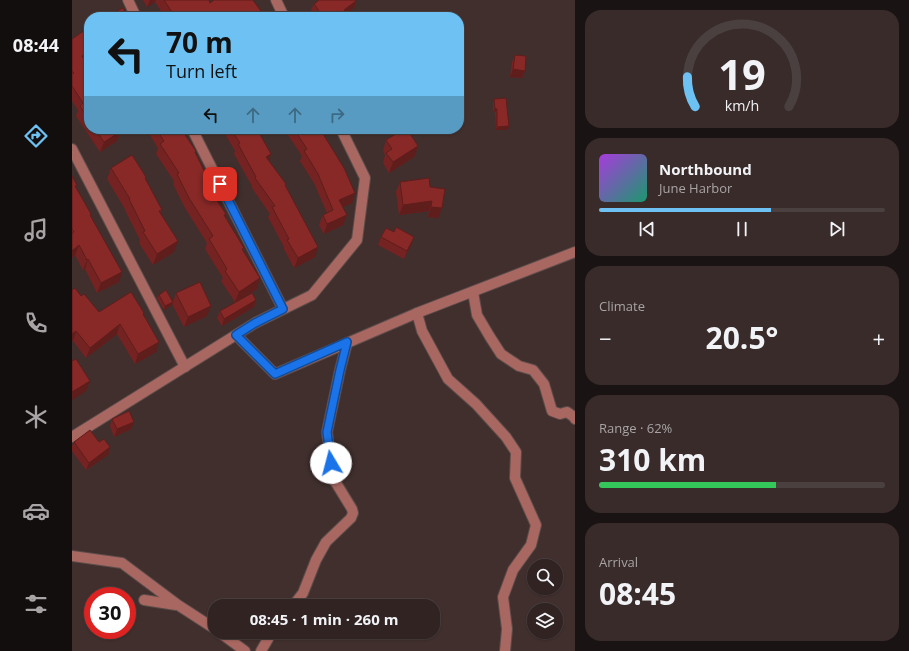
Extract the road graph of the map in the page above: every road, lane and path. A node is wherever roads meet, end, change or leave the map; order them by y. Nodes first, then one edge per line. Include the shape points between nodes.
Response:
1 (128, 0) edge
2 (276, 0) edge
3 (134, 12) edge
4 (282, 12) edge
5 (195, 134) edge
6 (343, 134) edge
7 (72, 149) edge
8 (575, 252) edge
9 (472, 292) junction
10 (283, 309) junction
11 (418, 313) junction
12 (236, 335) junction
13 (347, 342) junction
14 (185, 367) junction
15 (575, 419) edge
16 (72, 437) edge
17 (72, 556) edge
18 (298, 599) edge
19 (144, 600) dead end
20 (178, 605) junction
21 (208, 624) edge
22 (229, 639) edge
23 (268, 639) edge
24 (245, 651) edge
25 (261, 651) edge
26 (505, 651) edge

1 - 3 street
2 - 4 street
5 - 10 street
6 - 10 street via 365,178 357,240 312,295
7 - 14 street
8 - 9 street
9 - 11 street
9 - 15 street via 477,315 501,354 519,366 533,370 544,384 552,411 560,414 567,412
10 - 12 street
11 - 13 street
11 - 26 street via 422,331 448,379 476,404 516,452 515,478 536,525 531,545 513,570 503,597 507,629
12 - 13 street via 275,374
12 - 14 street
13 - 18 street via 327,432 333,478 353,513 326,542
14 - 16 street
17 - 20 street via 122,563
19 - 20 street
20 - 21 street
22 - 24 street
23 - 25 street

